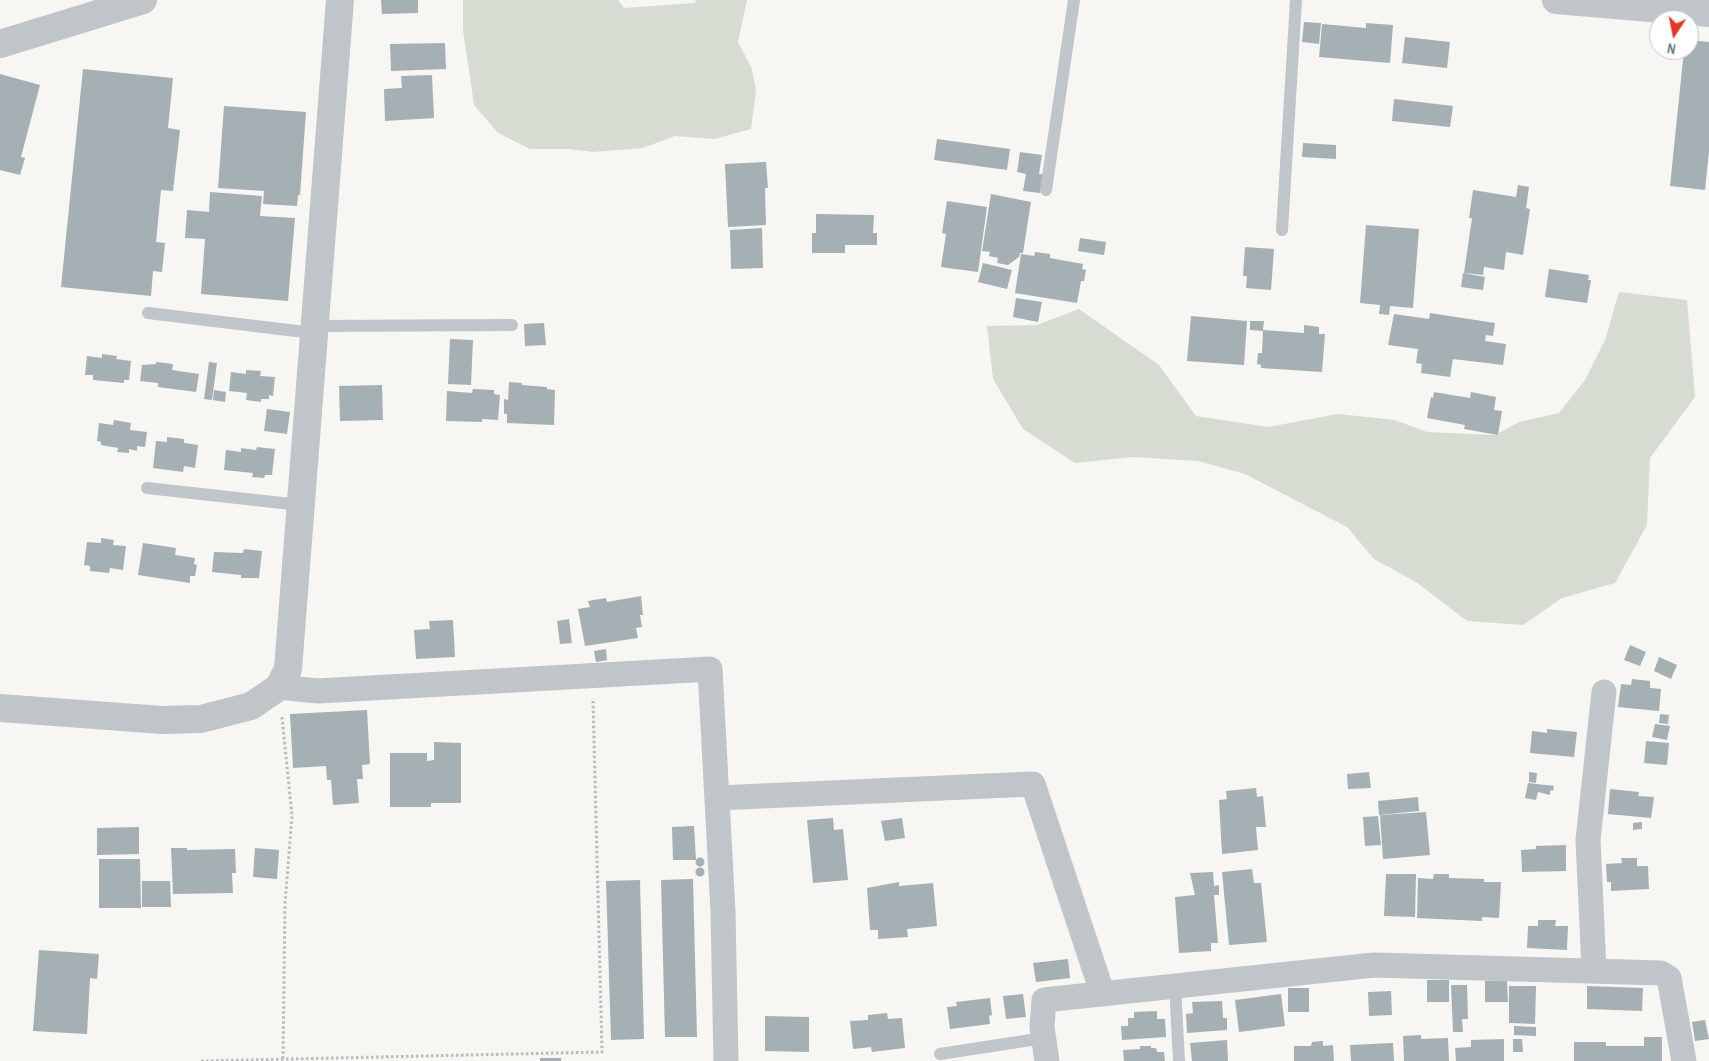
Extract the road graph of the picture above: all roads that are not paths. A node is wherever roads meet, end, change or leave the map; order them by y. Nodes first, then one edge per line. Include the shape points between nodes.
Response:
1 (143, 0) edge
2 (340, 0) edge
3 (1074, 0) edge
4 (1296, 0) edge
5 (1556, 0) edge
6 (1674, 5) edge
7 (1709, 13) edge
8 (0, 44) edge
9 (1046, 190) dead end
10 (1282, 230) dead end
11 (148, 313) dead end
12 (512, 325) dead end
13 (314, 329) junction
14 (147, 488) dead end
15 (300, 505) junction
16 (279, 687) junction
17 (1604, 692) dead end
18 (0, 708) edge
19 (717, 798) junction
20 (1594, 970) junction
21 (1175, 985) junction
22 (1102, 992) junction
23 (1045, 1049) edge
24 (940, 1054) dead end
25 (726, 1061) edge
26 (1179, 1061) edge
27 (1684, 1061) edge

1 - 8 street
2 - 13 street
3 - 9 lane
4 - 10 lane
5 - 6 street
6 - 7 street
11 - 13 lane
12 - 13 lane
13 - 15 street
14 - 15 lane
15 - 16 street via 288,670
16 - 18 street via 251,706 201,719 162,720
16 - 19 street via 318,691 710,669
17 - 20 street via 1588,840
19 - 22 street via 1033,784
19 - 25 street
20 - 21 street via 1374,965
20 - 27 street via 1661,973 1669,978
21 - 22 street
21 - 26 lane
22 - 23 street via 1044,1000 1042,1027
23 - 24 lane

